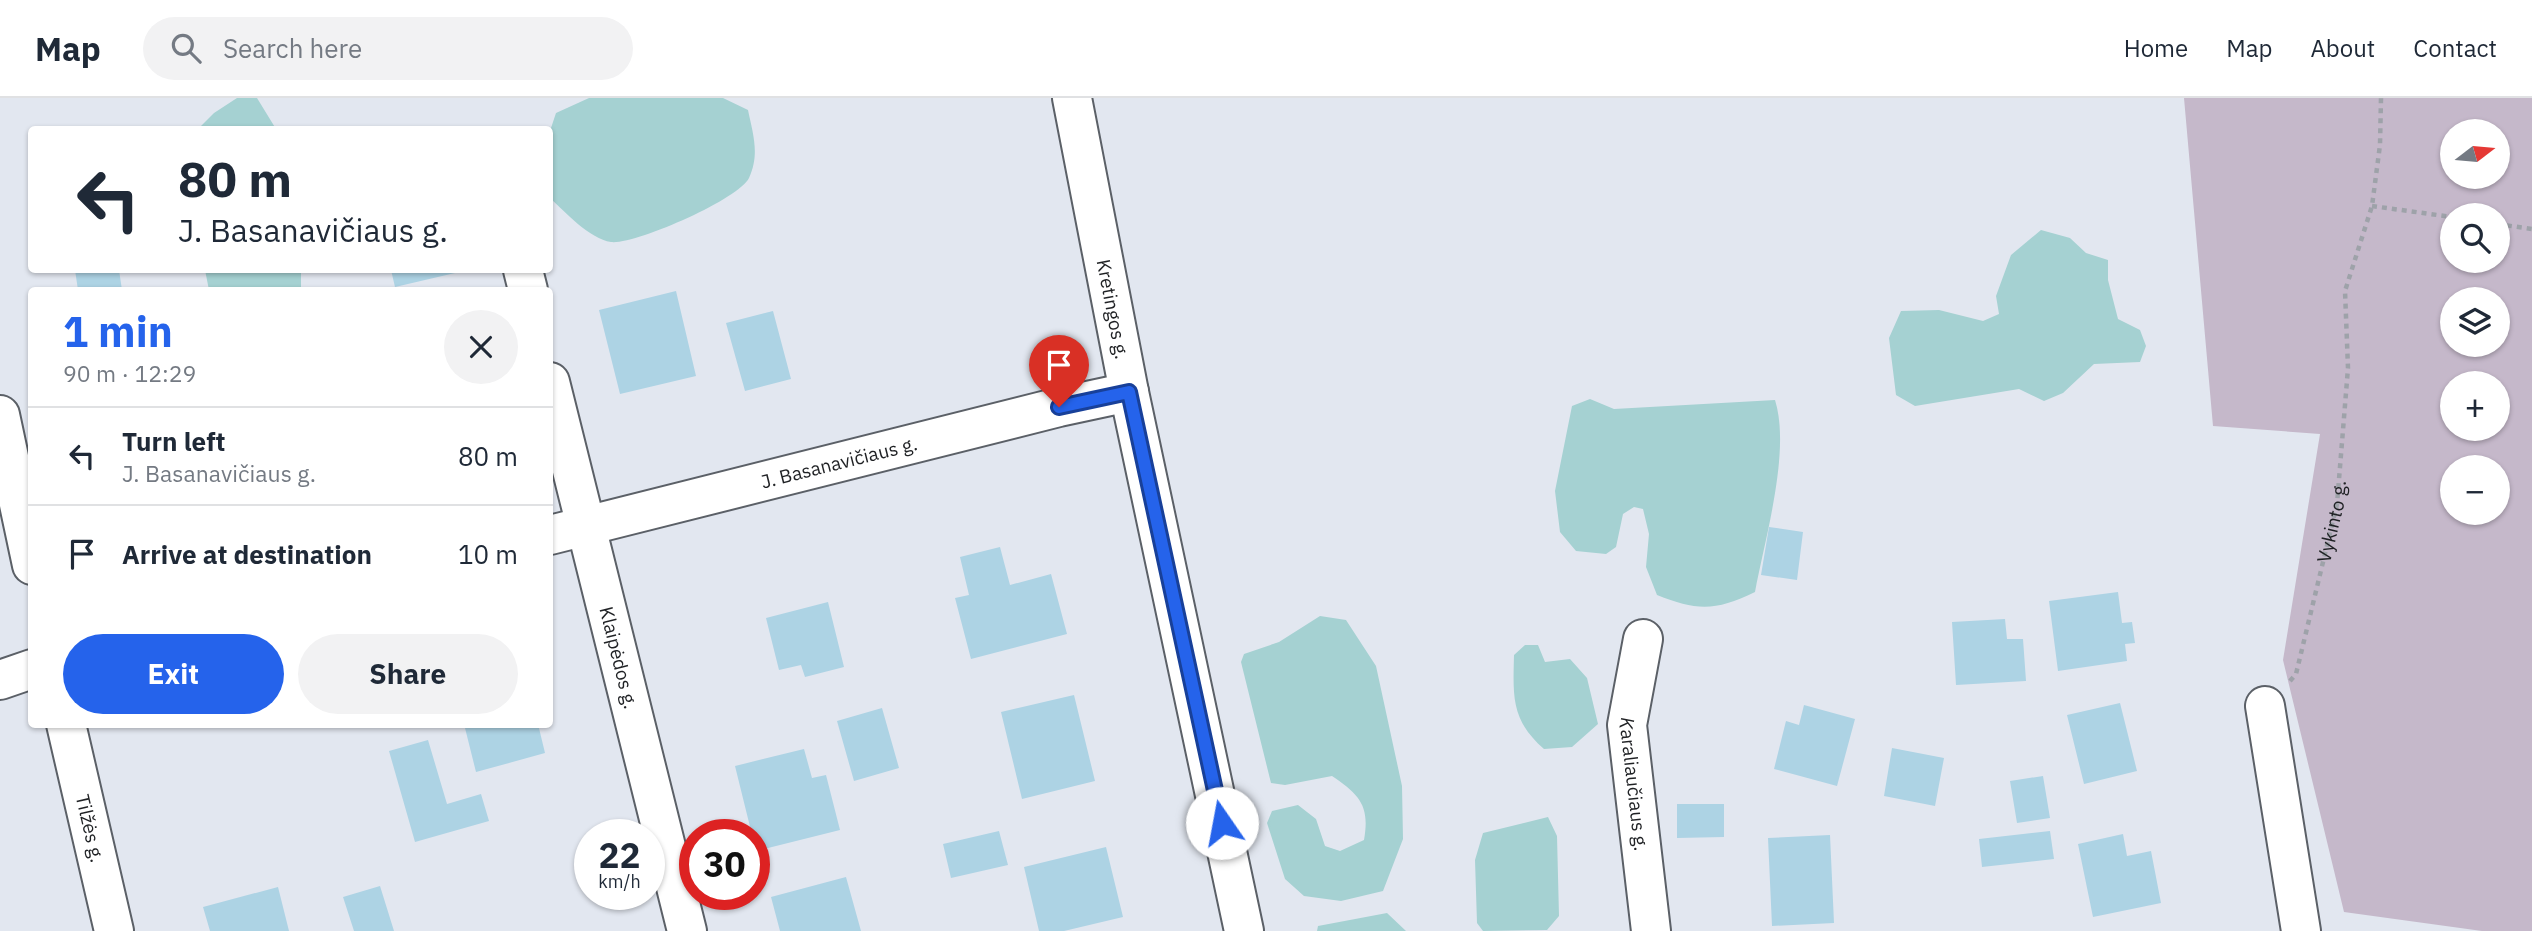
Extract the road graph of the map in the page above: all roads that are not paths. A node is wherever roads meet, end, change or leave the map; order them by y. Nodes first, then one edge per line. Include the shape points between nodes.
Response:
1 (1072, 98) edge
2 (1129, 392) junction
3 (553, 408) edge
4 (0, 415) edge
5 (567, 530) edge
6 (28, 546) edge
7 (1643, 639) dead end
8 (28, 670) edge
9 (0, 680) edge
10 (2265, 706) road end
11 (67, 728) edge
12 (114, 931) edge
13 (687, 931) edge
14 (1244, 931) edge
15 (1651, 931) edge
16 (2301, 931) edge

1 - 2 street, Kretingos g.
2 - 5 street, J. Basanavičiaus g.
2 - 14 street, Kretingos g.
3 - 5 street, Klaipėdos g.
4 - 6 street
5 - 13 street, Klaipėdos g.
7 - 15 street, Karaliaučiaus g. via 1627,725
8 - 9 street
10 - 16 street
11 - 12 street, Tilžės g.

